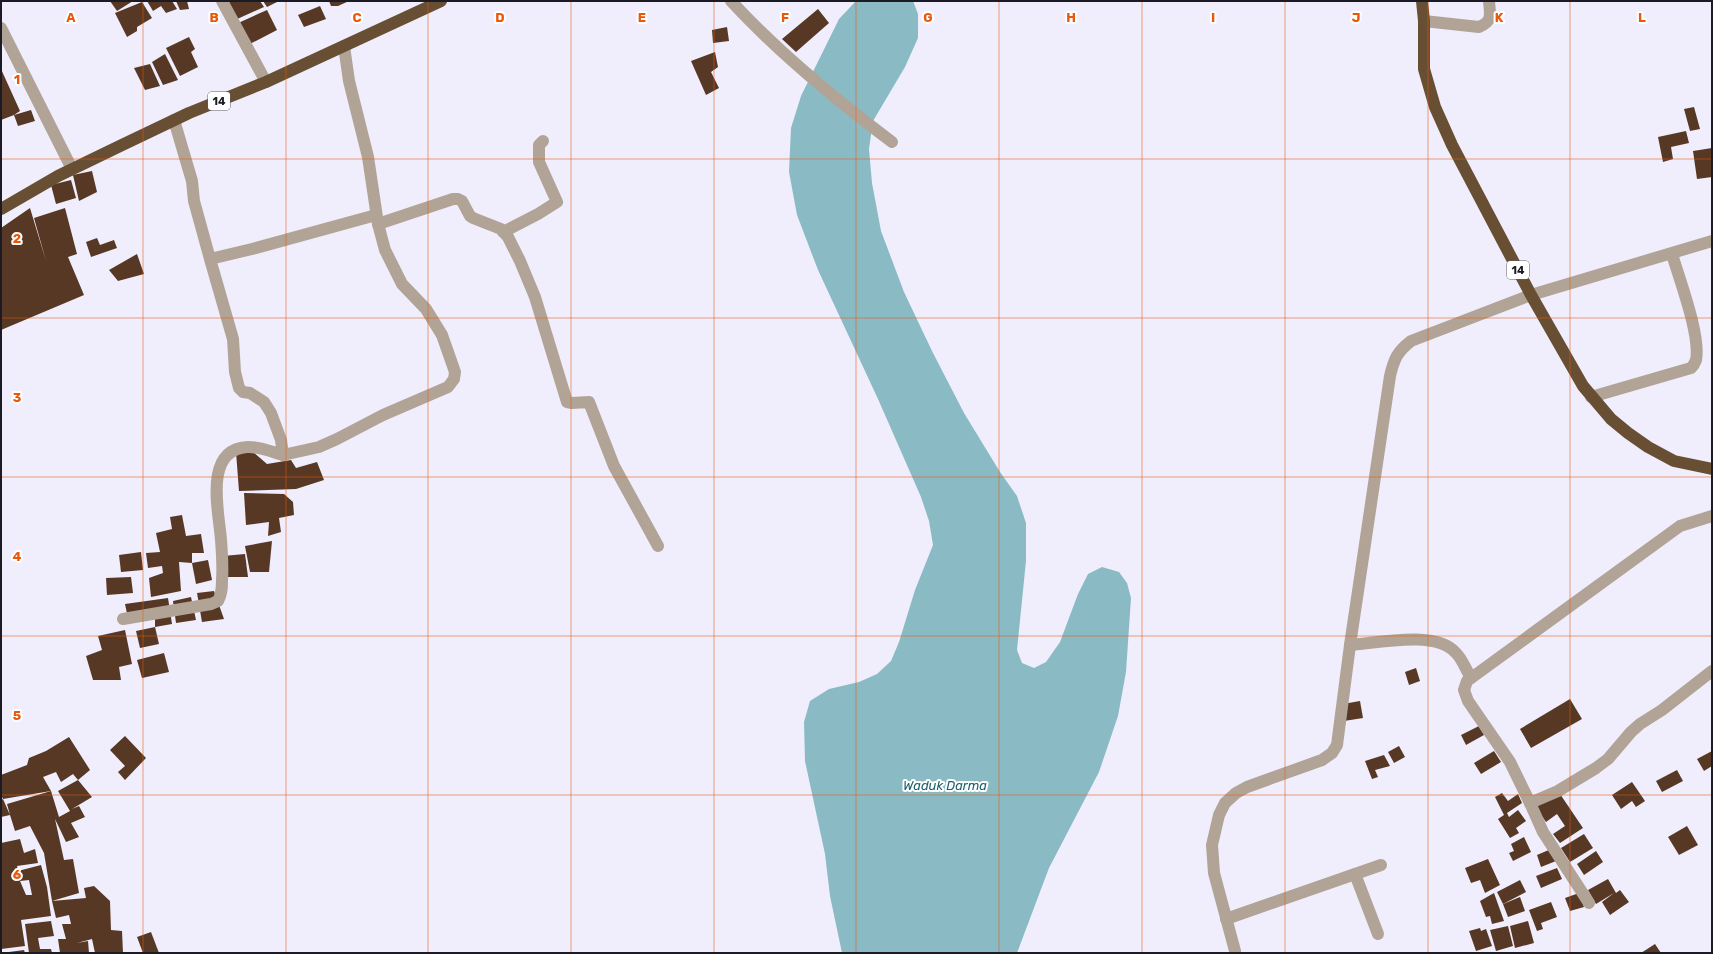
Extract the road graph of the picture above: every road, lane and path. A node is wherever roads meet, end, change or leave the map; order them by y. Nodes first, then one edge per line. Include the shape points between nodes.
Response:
1 (222, 1) edge
2 (441, 1) edge
3 (731, 1) edge
4 (1422, 1) edge
5 (1489, 1) edge
6 (1424, 21) junction
7 (1, 28) edge
8 (344, 46) junction
9 (266, 82) junction
10 (174, 120) junction
11 (543, 141) dead end
12 (892, 142) dead end
13 (72, 168) junction
14 (1, 208) edge
15 (377, 220) junction
16 (503, 232) junction
17 (1712, 241) edge
18 (1672, 254) junction
19 (210, 259) junction
20 (1531, 295) junction
21 (1591, 397) junction
22 (283, 455) junction
23 (1712, 469) edge
24 (1712, 516) edge
25 (658, 546) dead end
26 (123, 619) dead end
27 (1350, 645) junction
28 (1712, 672) edge
29 (1471, 678) junction
30 (1530, 803) junction
31 (1382, 865) dead end
32 (1355, 874) junction
33 (1589, 903) dead end
34 (1226, 919) junction
35 (1378, 934) dead end
36 (1235, 951) dead end

1 - 9 street
2 - 8 highway, 14
3 - 12 street via 799,67
4 - 6 highway, 14
5 - 6 street via 1490,19 1479,27
6 - 20 highway, 14 via 1424,69 1435,107 1452,145
7 - 13 street
8 - 9 highway, 14
8 - 15 street via 349,81 368,157
9 - 10 highway, 14
10 - 13 highway, 14
10 - 19 street via 192,181 194,201
11 - 16 street via 539,145 539,162 557,202
13 - 14 highway, 14
15 - 16 street via 458,199 462,201 470,216
15 - 19 street
15 - 22 street via 385,250 402,284 426,309 442,335 455,372 454,379 448,387 383,415 337,439 319,447
16 - 25 street via 520,260 535,297 567,402 589,402 614,466
17 - 18 street
18 - 20 street
18 - 21 street via 1692,321 1696,361 1691,368
19 - 22 street via 233,339 239,388 264,402 281,440
20 - 21 highway, 14
20 - 27 street via 1411,341 1401,349 1393,362
21 - 23 highway, 14 via 1611,419 1648,446 1674,461
22 - 26 street via 248,447 226,455 218,475 216,492 222,574 222,593 218,601
24 - 29 street via 1680,526
27 - 29 street via 1414,638 1446,645 1456,652
27 - 34 street via 1339,734 1332,753 1312,764 1236,793 1225,803 1219,815 1212,857
28 - 30 street via 1640,724 1608,759 1596,768 1558,791
29 - 30 street via 1464,690 1468,701 1510,762
30 - 33 street via 1543,832
31 - 32 street
32 - 34 street
32 - 35 street
34 - 36 street

